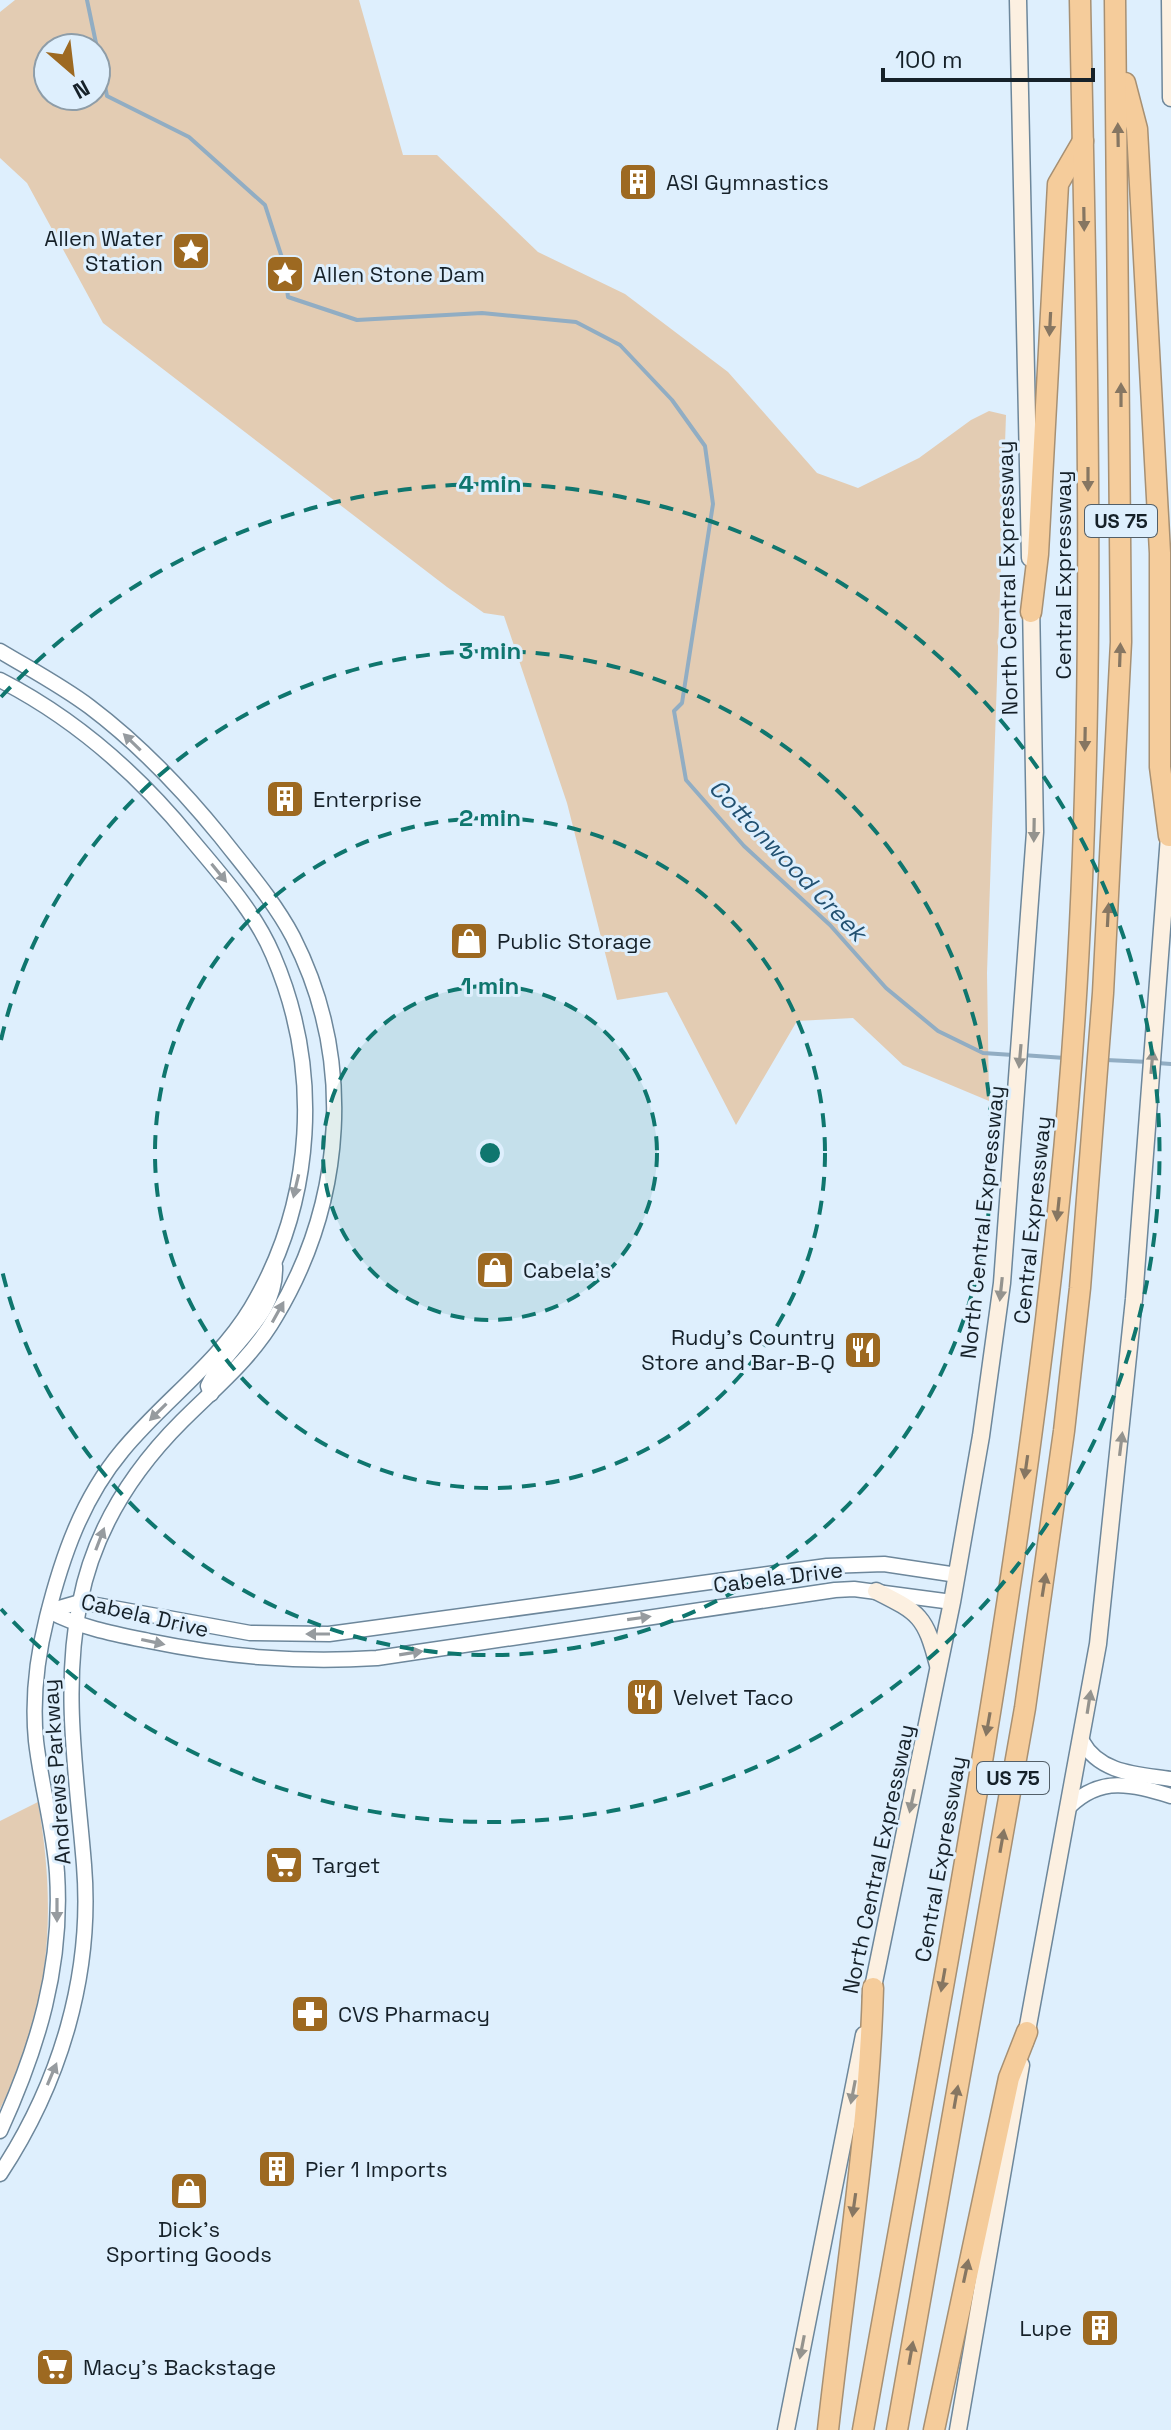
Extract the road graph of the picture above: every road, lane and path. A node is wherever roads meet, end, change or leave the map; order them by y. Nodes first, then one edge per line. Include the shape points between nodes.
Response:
1 (1018, 0) edge
2 (1080, 0) edge
3 (1115, 0) edge
4 (1170, 0) edge
5 (1116, 49) junction
6 (1171, 98) edge
7 (1083, 141) junction
8 (1031, 612) junction
9 (0, 651) edge
10 (0, 680) edge
11 (188, 797) junction
12 (1171, 809) edge
13 (170, 813) junction
14 (1170, 834) edge
15 (336, 1108) junction
16 (308, 1109) junction
17 (274, 1262) junction
18 (211, 1394) junction
19 (957, 1575) junction
20 (876, 1591) junction
21 (80, 1602) junction
22 (952, 1602) junction
23 (49, 1611) junction
24 (76, 1626) junction
25 (939, 1670) junction
26 (1082, 1741) junction
27 (1171, 1779) edge
28 (1171, 1796) edge
29 (1070, 1806) junction
30 (873, 1988) junction
31 (1027, 2032) junction
32 (0, 2132) edge
33 (19, 2144) junction
34 (0, 2174) edge
35 (786, 2430) edge
36 (828, 2430) edge
37 (863, 2430) edge
38 (897, 2430) edge
39 (934, 2430) edge
40 (958, 2430) edge

1 - 8 main road, North Central Expressway
2 - 7 highway, Central Expressway / US 75
3 - 5 highway, US 75
4 - 6 main road
5 - 14 highway via 1137,129 1160,553 1160,767
38 -> 5 highway, US 75 via 1046,1570 1073,1360 1103,993 1121,642
7 -> 8 highway via 1058,184
7 -> 37 highway, Central Expressway / US 75 via 1088,546 1077,991 1066,1131 1001,1643
8 -> 19 main road, North Central Expressway via 1035,832 1026,985 999,1309
11 -> 9 street, Andrews Parkway via 86,703
10 - 13 street, Andrews Parkway via 102,746
11 - 13 street
11 - 15 street, Andrews Parkway via 293,938 326,1020
12 - 14 main road
13 -> 16 street, Andrews Parkway via 229,885 272,952 299,1027
26 -> 14 main road via 1124,1416
15 - 16 street
18 -> 15 street, Andrews Parkway via 276,1318 309,1251 331,1177
16 -> 17 street, Andrews Parkway via 299,1177
17 - 18 street via 276,1288 246,1337 213,1375
17 -> 23 street, Andrews Parkway via 239,1327 122,1451 97,1486 60,1569
21 -> 18 street, Andrews Parkway via 101,1532 122,1493
19 -> 21 street, Cabela Drive via 884,1564 827,1566 329,1634 250,1633
19 - 22 main road, North Central Expressway
20 - 22 street, Cabela Drive
24 -> 20 street, Cabela Drive via 208,1653 307,1662 377,1658 835,1590
20 - 25 main road via 917,1613
21 - 23 street, Cabela Drive
21 - 24 street, Andrews Parkway
22 - 25 main road, North Central Expressway
23 - 24 street, Cabela Drive
23 -> 32 street, Andrews Parkway via 36,1687 36,1739 57,1872 57,1945 51,1989 28,2068
33 -> 24 street, Andrews Parkway via 73,2016 83,1948 84,1870 70,1691
25 -> 30 main road, North Central Expressway
26 - 27 street via 1107,1768
26 - 29 main road
28 - 29 street via 1105,1784 1087,1790
29 - 31 main road
30 -> 35 main road, North Central Expressway
30 -> 36 highway via 870,2088
39 -> 31 highway via 1009,2078
31 - 40 main road
32 - 33 street
33 - 34 street, Andrews Parkway

